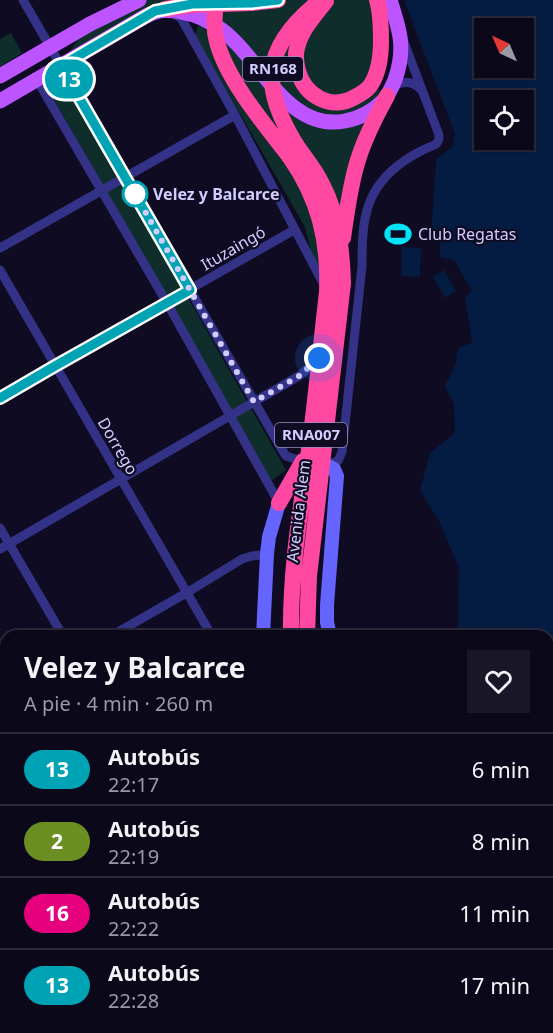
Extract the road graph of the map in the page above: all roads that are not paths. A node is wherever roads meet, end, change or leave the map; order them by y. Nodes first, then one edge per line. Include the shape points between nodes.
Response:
1 (23, 0) edge
2 (139, 0) edge
3 (217, 0) edge
4 (276, 0) edge
5 (321, 0) edge
6 (327, 0) edge
7 (377, 0) edge
8 (390, 0) edge
9 (165, 9) junction
10 (400, 34) junction
11 (51, 46) junction
12 (61, 66) junction
13 (0, 76) edge
14 (37, 80) junction
15 (390, 91) junction
16 (423, 93) junction
17 (0, 101) edge
18 (235, 115) junction
19 (294, 153) junction
20 (125, 177) junction
21 (102, 191) junction
22 (294, 230) junction
23 (341, 247) junction
24 (0, 248) edge
25 (0, 270) edge
26 (190, 290) junction
27 (327, 291) junction
28 (167, 303) junction
29 (319, 358) junction
30 (55, 366) junction
31 (0, 398) edge
32 (254, 402) junction
33 (230, 416) junction
34 (309, 460) junction
35 (120, 479) junction
36 (279, 503) junction
37 (0, 528) edge
38 (4, 546) edge
39 (267, 554) junction
40 (188, 592) junction
41 (59, 630) edge
42 (122, 630) edge
43 (209, 630) edge
44 (263, 630) edge
45 (291, 630) edge
46 (307, 630) edge
47 (329, 630) edge

1 - 11 street
2 - 11 main road
3 - 19 highway, RNA007, bridge via 216,40 227,67 253,108
4 - 9 highway
5 - 19 highway, RN168, bridge via 286,34 272,70 273,93
6 - 7 highway via 299,41 296,65 311,93 340,103 360,94 375,77 381,28
8 - 10 main road
9 - 12 main road via 155,11
9 - 15 main road via 190,13 221,29 284,99 312,117 329,122 361,117 373,111
9 - 18 street via 181,18
10 - 15 main road via 401,57
10 - 16 street
11 - 12 street
11 - 13 main road
12 - 14 main road
12 - 20 street
14 - 17 main road
14 - 21 street
15 - 16 street via 410,82
15 - 23 highway via 358,158
16 - 34 street via 439,140 395,168 371,200 362,237 342,452 338,461
18 - 20 street
18 - 22 street
19 - 23 highway, RN168 via 314,170 325,189
19 - 27 highway, RNA007 via 322,227
20 - 21 street
20 - 26 street
21 - 24 street
21 - 28 street
22 - 26 street, Ituzaingó
22 - 27 street
23 - 34 highway, Avenida Alem / RNA007 via 343,283
25 - 30 street, Dorrego
26 - 28 street, Ituzaingó
26 - 32 street
27 - 29 highway, Avenida Alem / RNA007
28 - 30 street, Ituzaingó
28 - 33 street
29 - 32 street via 299,376
29 - 34 highway, Avenida Alem / RNA007
30 - 31 street, Ituzaingó
30 - 35 street, Dorrego
32 - 33 street
32 - 34 street
33 - 35 street
33 - 36 street
34 - 36 highway
34 - 45 highway, Avenida Alem / RNA007 via 297,530
34 - 46 highway, Avenida Alem / RNA007
34 - 47 street via 334,469 337,476 327,605
35 - 38 street
35 - 40 street, Dorrego
36 - 39 street, Avenida Alem
37 - 38 street
38 - 41 street
39 - 40 street via 242,560
39 - 44 street, Avenida Alem
40 - 42 street
40 - 43 street, Dorrego

